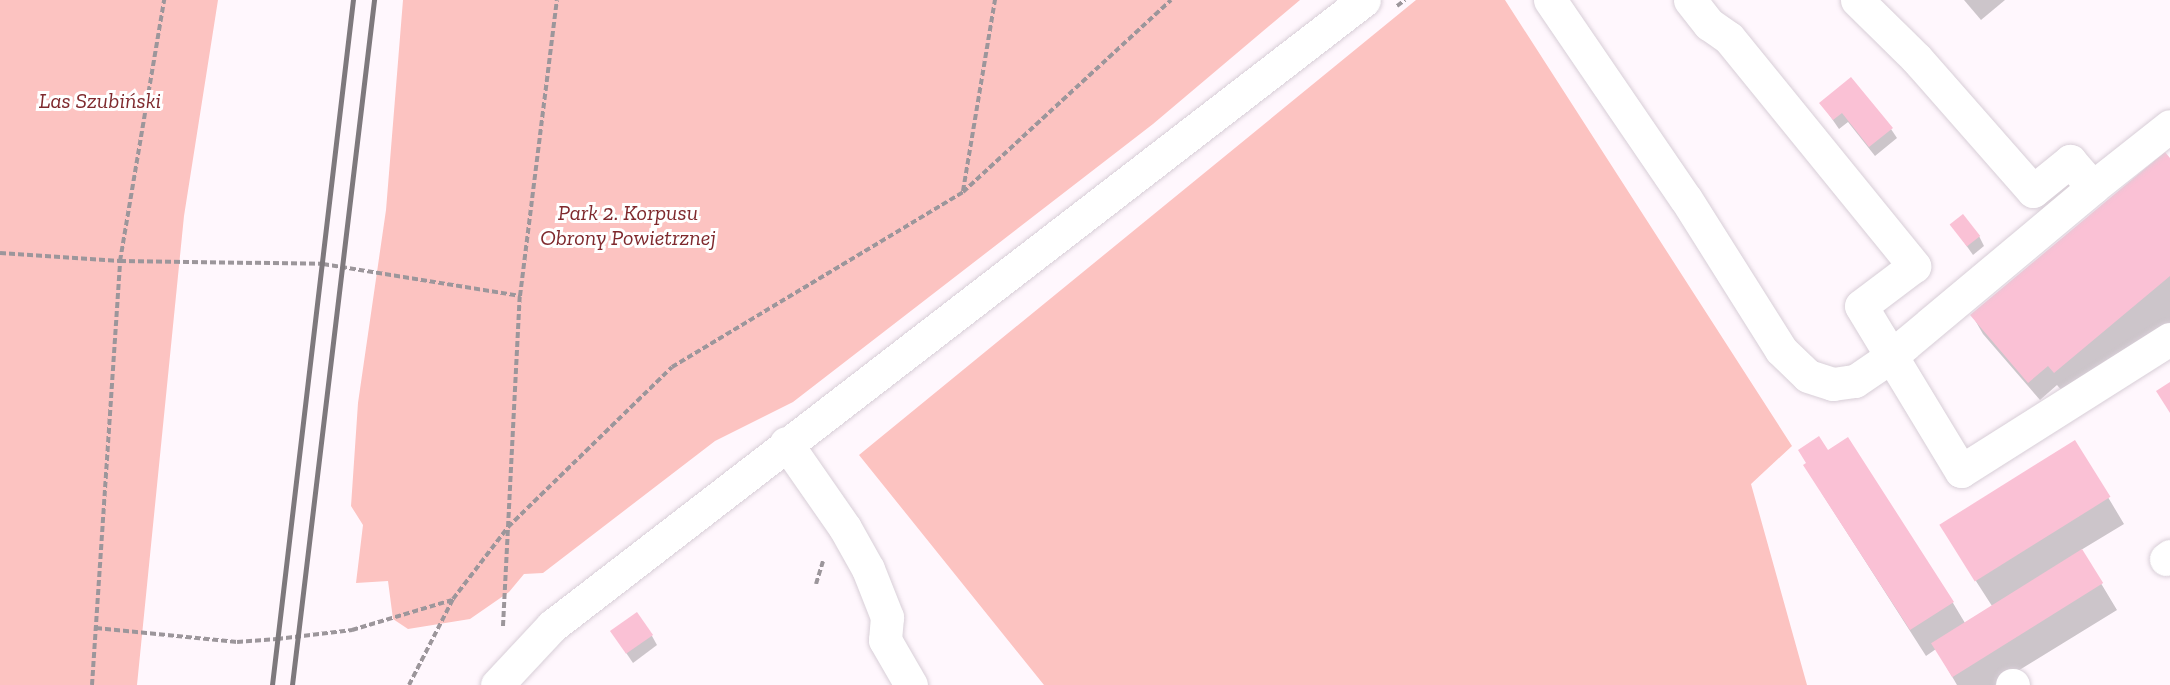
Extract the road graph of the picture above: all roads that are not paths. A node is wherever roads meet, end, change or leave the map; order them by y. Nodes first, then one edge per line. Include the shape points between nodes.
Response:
1 (1364, 0) edge
2 (1550, 0) edge
3 (1690, 0) edge
4 (1857, 0) edge
5 (2168, 130) edge
6 (2093, 187) junction
7 (2170, 339) edge
8 (1890, 357) junction
9 (786, 443) junction
10 (497, 685) edge
11 (911, 685) edge

1 - 9 street
2 - 8 street via 1686,199 1781,350 1808,376 1833,384 1855,381
3 - 8 street via 1709,24 1729,38 1914,266 1861,306
4 - 6 street via 1916,57 2033,191 2070,161
5 - 6 street
6 - 8 street
7 - 8 street via 1962,471
9 - 10 street via 552,626
9 - 11 street via 845,528 868,570 887,617 885,640

